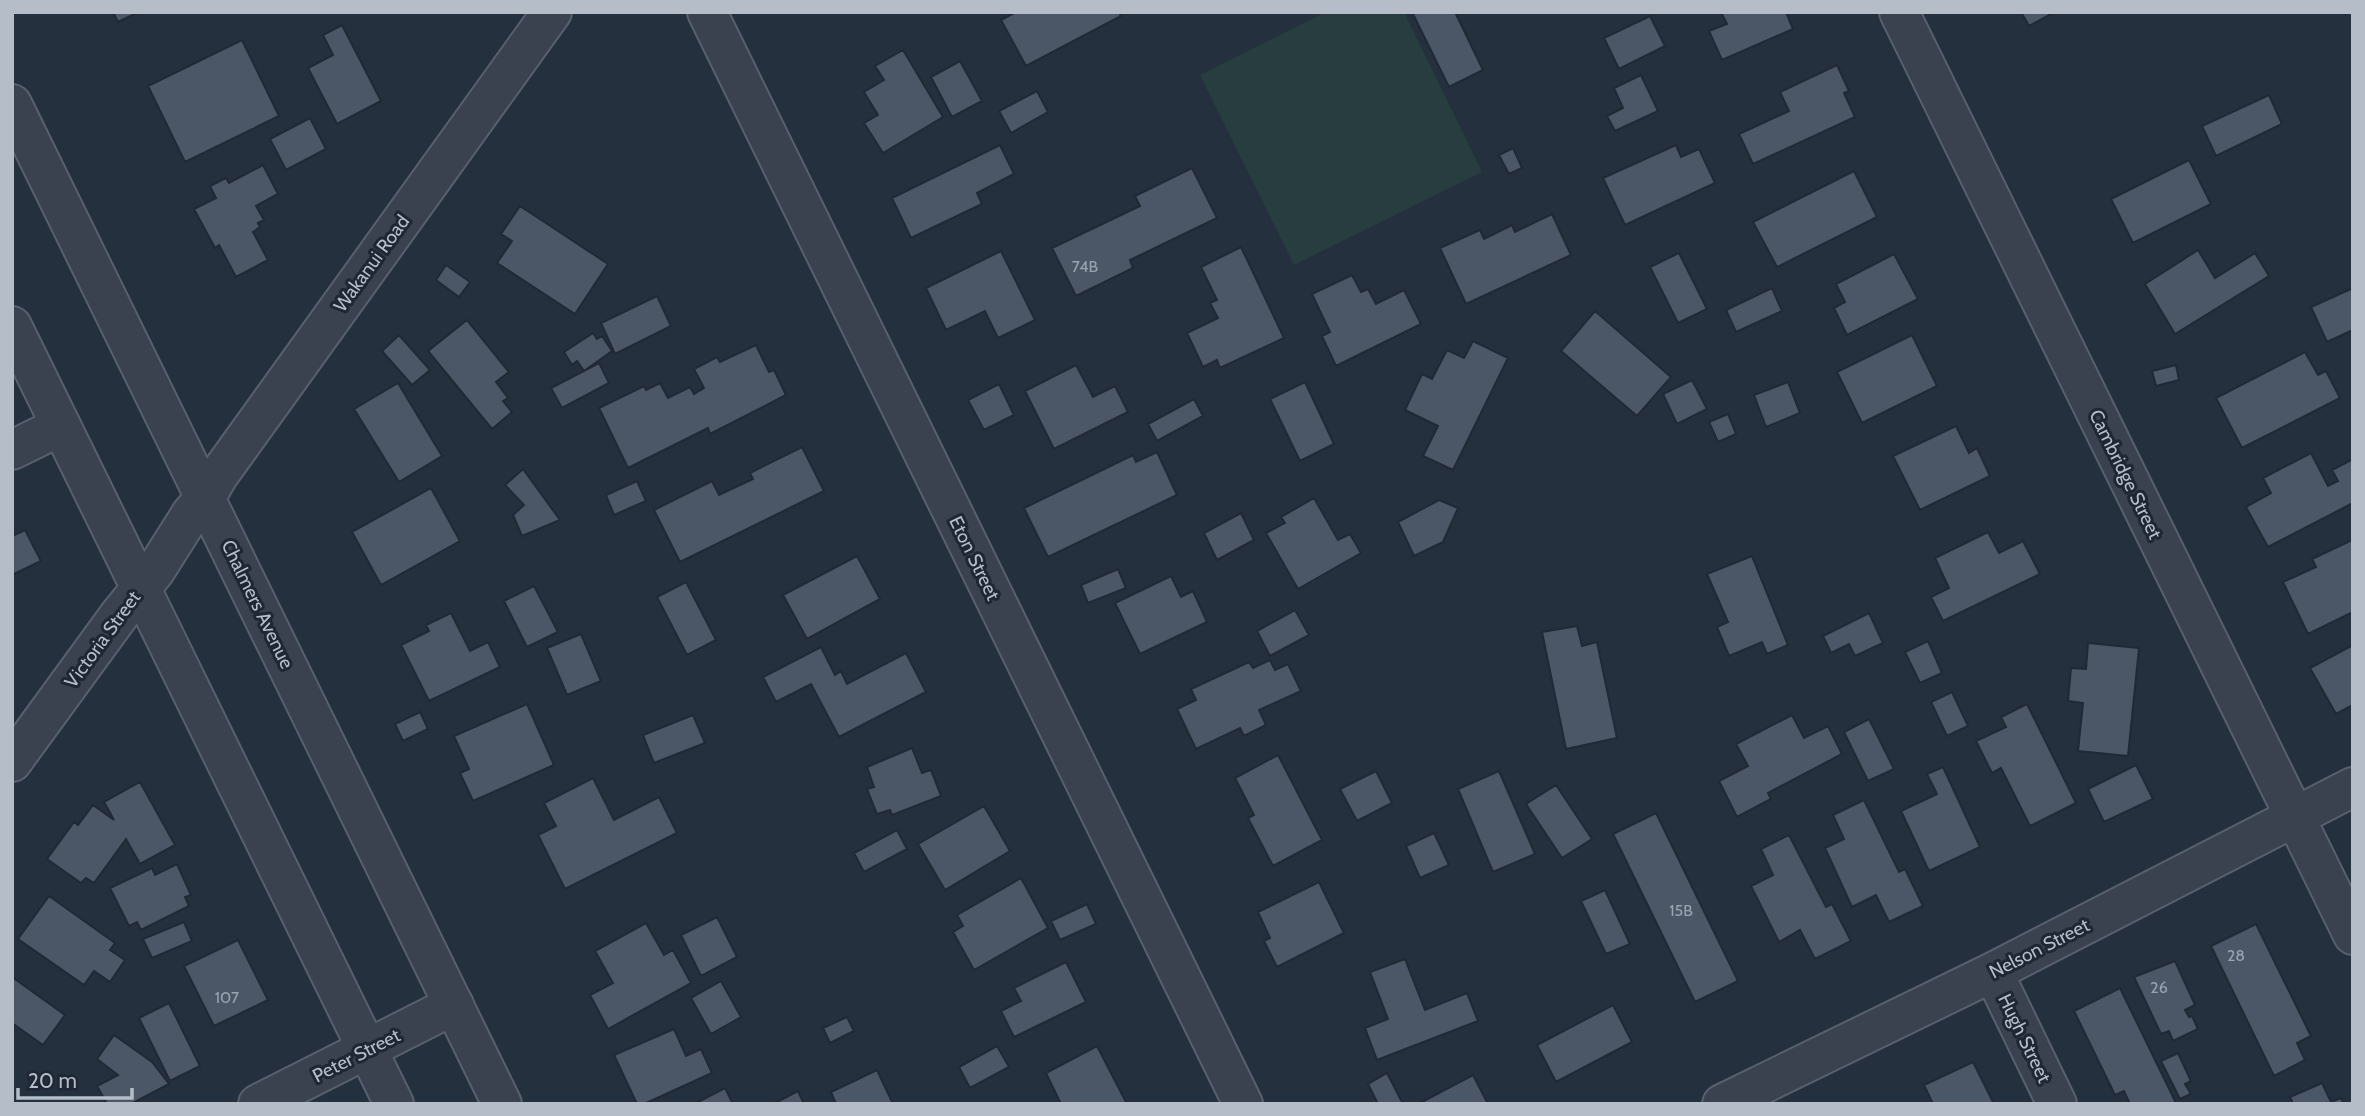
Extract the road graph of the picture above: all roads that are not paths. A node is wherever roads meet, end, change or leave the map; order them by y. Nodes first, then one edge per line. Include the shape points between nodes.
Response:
1 (552, 12) edge
2 (707, 12) edge
3 (1899, 12) edge
4 (12, 104) edge
5 (12, 326) edge
6 (61, 426) junction
7 (12, 450) edge
8 (198, 506) junction
9 (140, 587) junction
10 (12, 762) edge
11 (2353, 787) edge
12 (2295, 816) junction
13 (2353, 935) edge
14 (1993, 972) junction
15 (454, 1004) junction
16 (367, 1050) junction
17 (258, 1104) edge
18 (394, 1104) edge
19 (502, 1104) edge
20 (1243, 1104) edge
21 (1722, 1104) edge
22 (2057, 1104) edge

1 - 8 street, Wakanui Road
2 - 20 street, Eton Street
3 - 12 street, Cambridge Street
4 - 8 street, Chalmers Avenue
5 - 6 street
6 - 7 street
6 - 9 street
8 - 9 street, Victoria Street
8 - 15 street, Chalmers Avenue
9 - 10 street, Victoria Street
9 - 16 street
11 - 12 street, Nelson Street
12 - 13 street, Cambridge Street
12 - 14 street, Nelson Street
14 - 21 street, Nelson Street
14 - 22 street, Hugh Street
15 - 16 street, Peter Street
15 - 19 street, Chalmers Avenue
16 - 17 street, Peter Street
16 - 18 street

